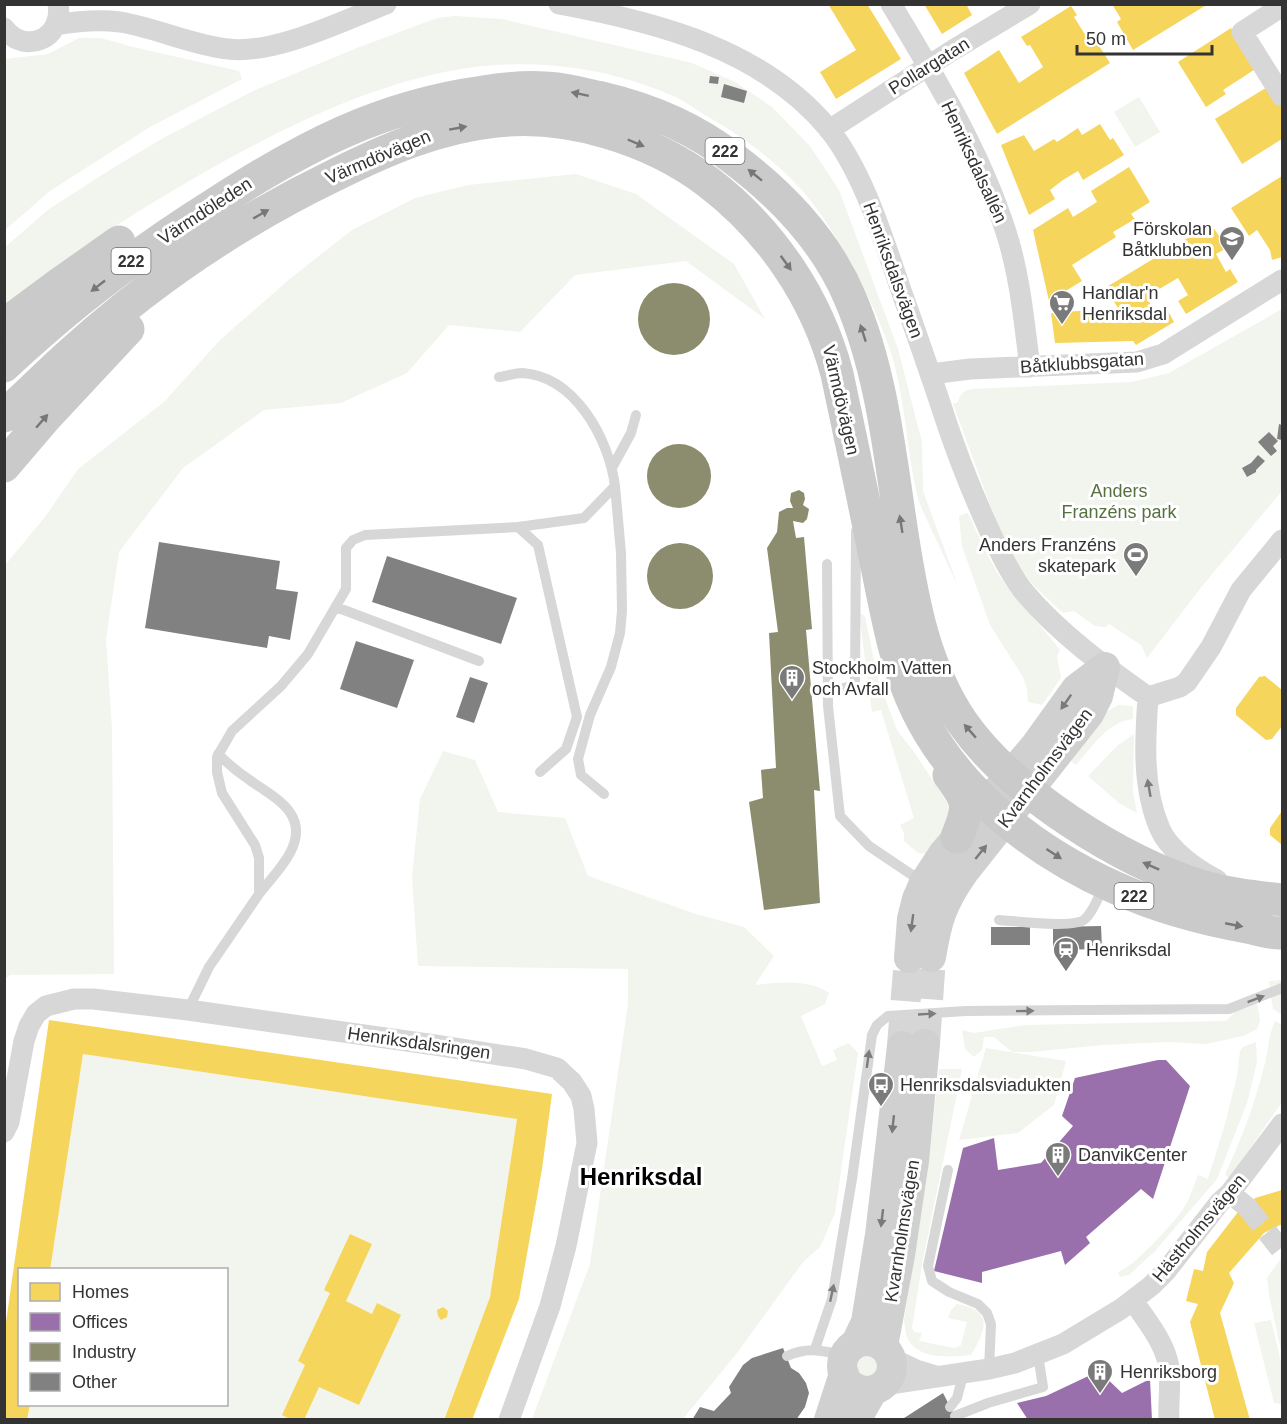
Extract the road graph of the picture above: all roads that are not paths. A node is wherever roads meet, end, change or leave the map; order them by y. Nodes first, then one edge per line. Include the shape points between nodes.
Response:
1 (84, 4) edge
2 (386, 4) edge
3 (559, 4) edge
4 (891, 4) edge
5 (1030, 4) edge
6 (1280, 6) edge
7 (612, 9) edge
8 (57, 15) edge
9 (121, 22) junction
10 (9, 38) edge
11 (929, 66) junction
12 (1282, 96) edge
13 (829, 129) junction
14 (267, 170) junction
15 (212, 246) junction
16 (1282, 280) edge
17 (4, 325) edge
18 (4, 366) edge
19 (1030, 367) junction
20 (931, 374) junction
21 (499, 377) dead end
22 (636, 415) dead end
23 (4, 416) edge
24 (4, 466) edge
25 (612, 466) junction
26 (857, 468) junction
27 (615, 486) junction
28 (518, 526) junction
29 (1282, 540) edge
30 (827, 564) dead end
31 (885, 606) junction
32 (336, 607) junction
33 (479, 661) dead end
34 (1105, 667) junction
35 (828, 692) junction
36 (1148, 697) junction
37 (218, 754) junction
38 (540, 772) dead end
39 (1020, 782) junction
40 (604, 794) dead end
41 (996, 811) junction
42 (957, 837) junction
43 (1105, 883) junction
44 (936, 888) junction
45 (259, 894) junction
46 (1245, 894) junction
47 (1282, 900) edge
48 (999, 920) dead end
49 (1282, 933) edge
50 (920, 958) tunnel mouth
51 (1282, 988) edge
52 (188, 1010) junction
53 (914, 1045) tunnel mouth
54 (1282, 1124) edge
55 (4, 1132) edge
56 (948, 1170) dead end
57 (1230, 1193) junction
58 (1248, 1208) tunnel mouth
59 (1133, 1301) junction
60 (815, 1349) junction
61 (1038, 1355) junction
62 (787, 1356) dead end
63 (868, 1365) junction
64 (989, 1369) junction
65 (963, 1374) junction
66 (509, 1419) edge
67 (829, 1419) edge
68 (856, 1419) edge
69 (1169, 1419) edge

1 - 9 street
2 - 9 street via 285,43 242,50
3 - 7 street, Henriksdalsvägen
4 - 11 street, Henriksdalsallén
5 - 11 street, Pollargatan
6 - 12 street via 1242,32
7 - 13 street, Henriksdalsvägen via 731,54 759,69 793,94
8 - 9 street
8 - 10 street via 51,33 43,39 33,42
11 - 13 street, Pollargatan
11 - 19 street, Henriksdalsallén via 988,184 1007,234
13 - 20 street, Henriksdalsvägen via 858,178
14 - 17 main road via 218,182 158,215
14 -> 18 main road, Värmdöleden / 222 via 97,286
39 -> 14 main road, Värmdövägen / 222 via 963,723 937,678 910,582 881,400 864,333 849,296 831,260 798,216 753,173 717,145 651,113 619,102 531,87 473,93 396,111 346,130
15 - 23 main road, Värmdöleden / 222 via 116,315
24 -> 15 main road via 119,337
15 -> 26 main road, Värmdövägen / 222 via 293,195 379,153 440,131 497,121 529,121 612,133 694,172 750,218 789,267 829,344
16 - 19 street, Båtklubbsgatan via 1150,359
19 - 20 street, Båtklubbsgatan
20 - 34 street, Henriksdalsvägen via 960,461 1003,559 1024,592
21 - 25 lane via 521,373 555,382 576,400 599,433
22 - 25 lane via 631,433
25 - 27 lane
26 - 31 main road, Värmdövägen / 222
26 - 35 lane via 855,685
27 - 28 lane via 584,518
27 - 40 lane via 621,553 620,633 578,759 581,775
28 - 32 lane via 388,532 353,540 346,548 346,589
28 - 38 lane via 538,544 577,717 566,749
29 - 36 street via 1242,590 1187,682
30 - 35 lane
31 - 41 main road, Värmdövägen / 222 via 903,678 917,711 960,775
31 - 42 main road via 880,621 882,638 897,690 915,727 966,801 967,811
32 - 33 lane
32 - 37 lane via 308,654 281,686 232,731
34 - 36 street
34 -> 39 street, Kvarnholmsvägen via 1076,689 1035,746
34 - 39 street, Kvarnholmsvägen via 1089,714
35 - 44 lane via 840,816 869,846
46 -> 36 street via 1200,872 1160,831 1146,773
37 - 45 lane via 222,793 257,851
37 - 45 lane via 280,801 294,819 297,831 290,853
39 - 41 street, Kvarnholmsvägen
46 -> 39 main road, Värmdövägen / 222 via 1205,887 1133,858 1092,835
41 - 42 street, Kvarnholmsvägen
41 -> 43 main road, Värmdövägen / 222 via 1030,839
44 -> 41 street, Kvarnholmsvägen via 964,872
42 - 44 street, Kvarnholmsvägen
43 - 48 lane via 1085,919 1079,922
43 -> 49 main road, Värmdövägen / 222 via 1169,909
44 - 50 street, Kvarnholmsvägen via 940,912
45 - 52 lane via 209,967
46 - 47 main road, Värmdövägen / 222
60 -> 51 lane via 832,1299 872,1035 888,1016 966,1011 1229,1009
52 - 55 street, Henriksdalsringen via 93,999 46,1006 36,1014 24,1041
52 - 66 street, Henriksdalsringen via 526,1059 557,1068 572,1082 584,1109 585,1153 550,1306
53 - 63 street, Kvarnholmsvägen via 866,1322
54 - 57 street, Hästholmsvägen
56 - 64 lane via 927,1266 932,1281 978,1304 987,1313 991,1324
57 - 58 street
57 - 59 street, Hästholmsvägen via 1166,1271
59 - 61 street, Hästholmsvägen
59 - 69 street via 1165,1354 1169,1368
60 - 62 lane
60 - 63 lane
61 - 64 street, Hästholmsvägen
61 - 65 lane via 1043,1387 952,1412
63 - 65 street, Hästholmsvägen via 936,1376
63 - 67 street, Kvarnholmsvägen
63 - 68 street, Kvarnholmsvägen
64 - 65 street, Hästholmsvägen

